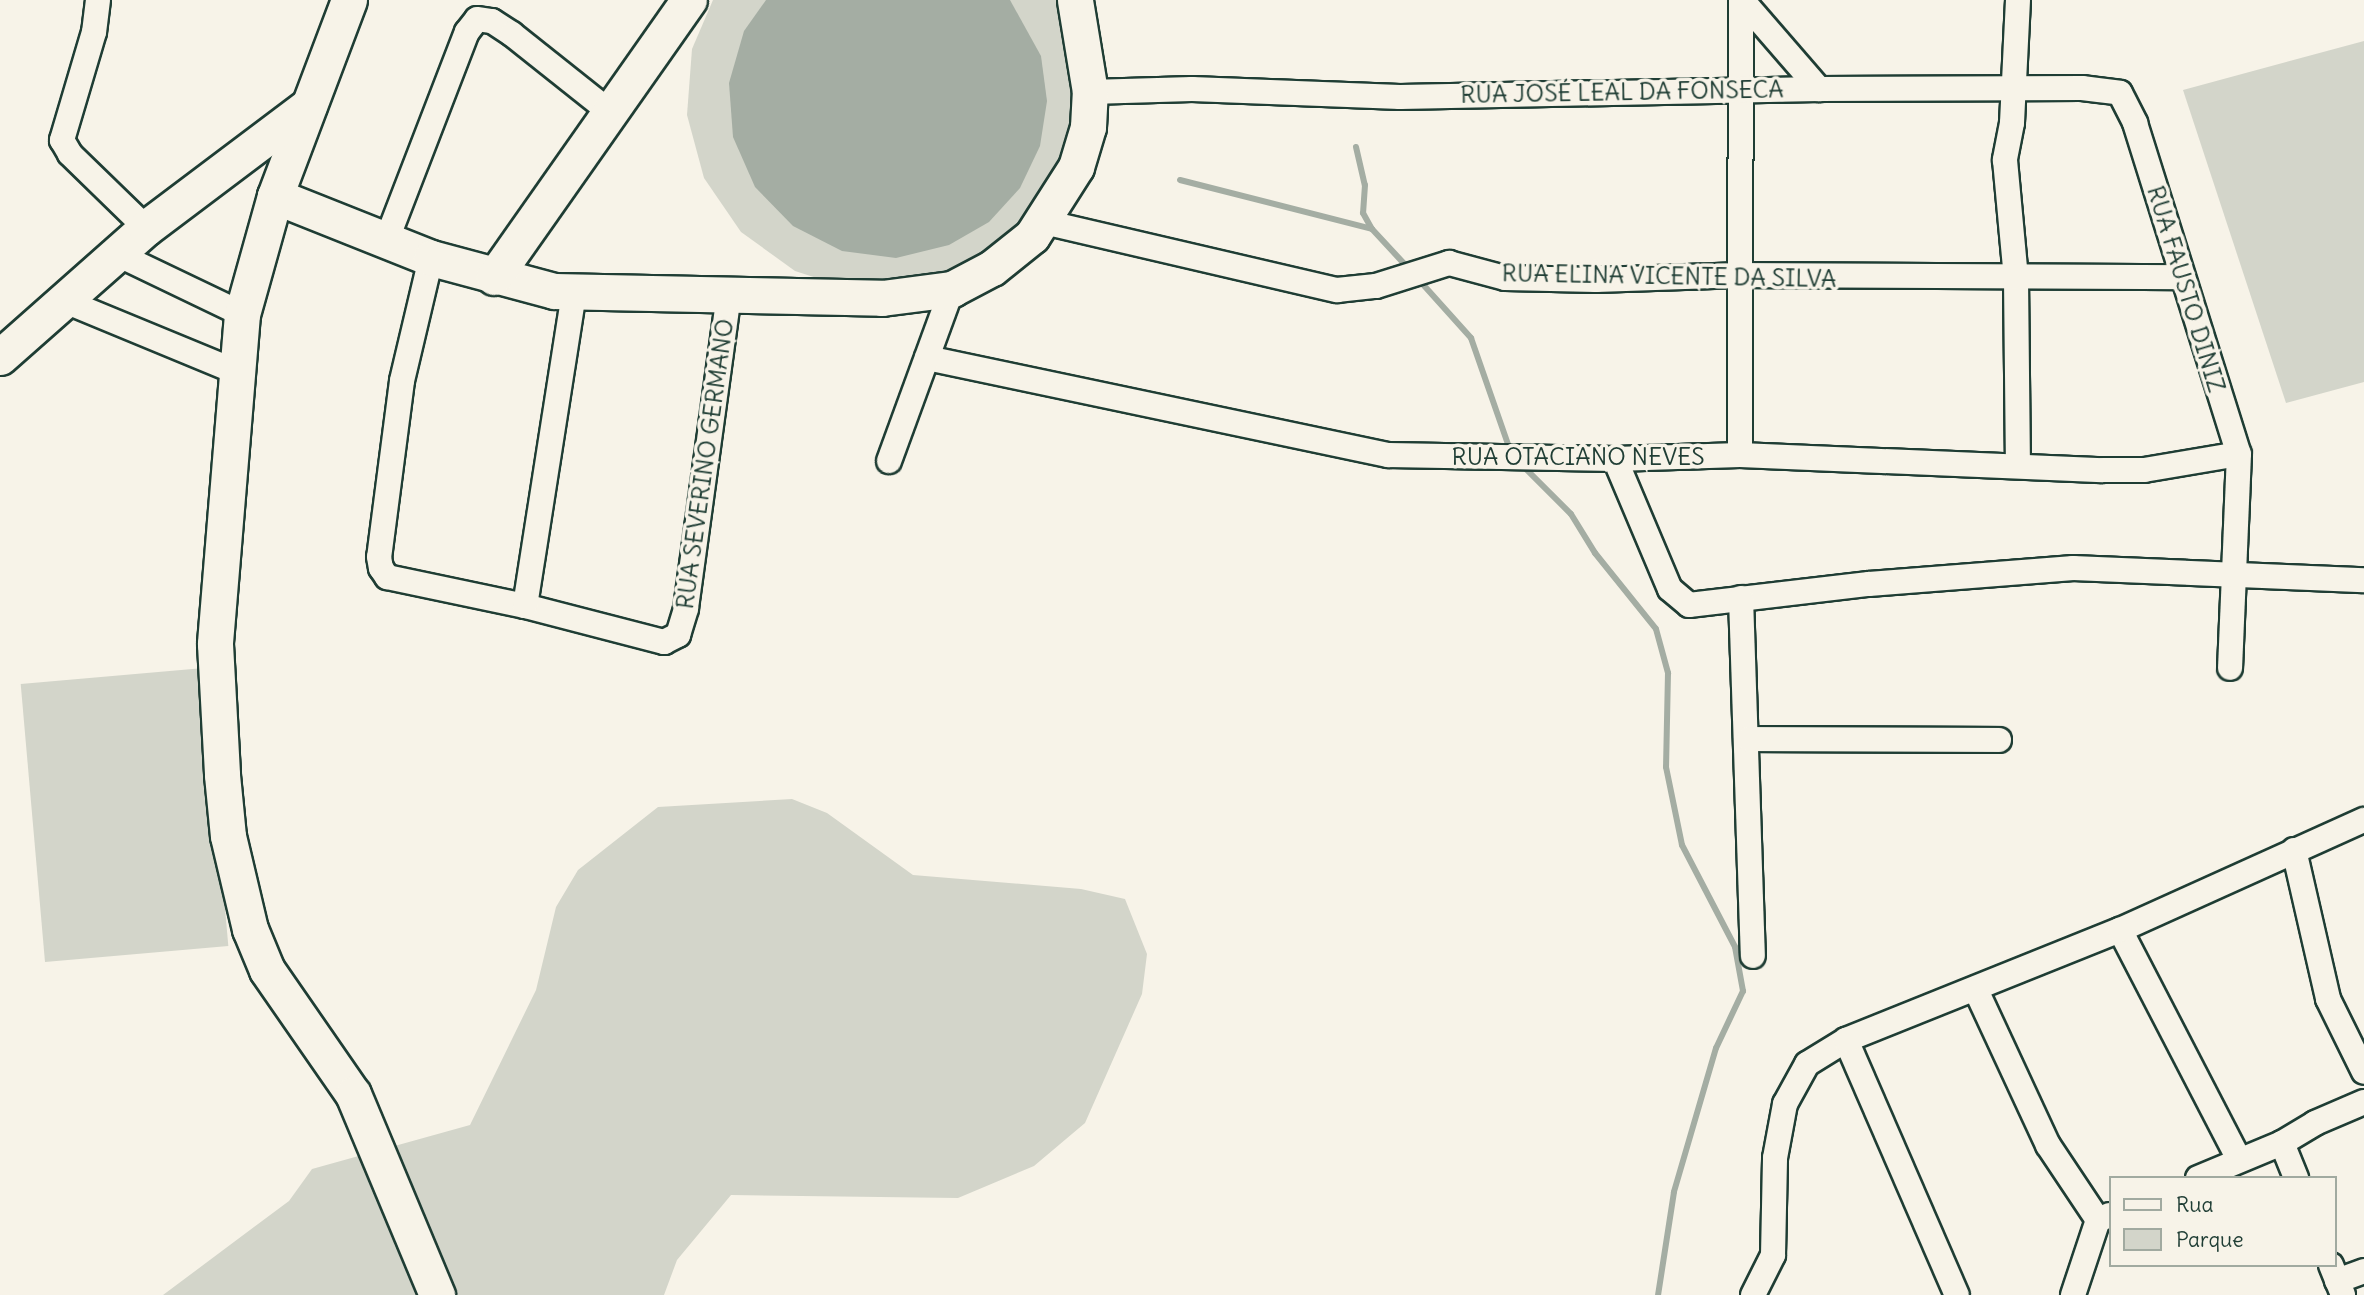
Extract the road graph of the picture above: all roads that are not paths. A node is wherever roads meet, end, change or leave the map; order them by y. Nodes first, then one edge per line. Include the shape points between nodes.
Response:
1 (98, 0) edge
2 (349, 0) edge
3 (1075, 0) edge
4 (1741, 0) edge
5 (2018, 0) edge
6 (675, 5) edge
7 (1819, 89) junction
8 (1742, 90) junction
9 (2012, 90) junction
10 (1090, 92) junction
11 (309, 105) junction
12 (610, 112) junction
13 (2135, 122) joint
14 (275, 196) junction
15 (1044, 222) junction
16 (146, 228) junction
17 (387, 239) junction
18 (117, 254) junction
19 (431, 258) junction
20 (1744, 275) junction
21 (494, 277) junction
22 (2181, 277) junction
23 (2016, 279) junction
24 (952, 289) junction
25 (574, 293) junction
26 (729, 294) junction
27 (60, 299) junction
28 (242, 314) junction
29 (0, 357) edge
30 (926, 358) junction
31 (237, 372) junction
32 (2239, 454) junction
33 (1741, 455) junction
34 (1615, 459) junction
35 (889, 461) dead end
36 (2018, 464) junction
37 (2235, 578) junction
38 (2364, 580) edge
39 (1741, 598) junction
40 (525, 606) junction
41 (2230, 668) dead end
42 (1749, 738) junction
43 (1999, 740) dead end
44 (2364, 820) edge
45 (2294, 850) junction
46 (2120, 930) junction
47 (1753, 956) dead end
48 (1976, 990) junction
49 (1846, 1040) junction
50 (2364, 1072) edge
51 (2364, 1102) edge
52 (2282, 1143) junction
53 (2239, 1160) junction
54 (2202, 1176) edge
55 (2295, 1176) edge
56 (2104, 1217) edge
57 (2364, 1271) edge
58 (2337, 1280) edge
59 (2071, 1293) edge
60 (437, 1295) edge
61 (1753, 1295) edge
62 (1957, 1295) edge

1 - 16 street via 94,32 62,141
2 - 11 street
3 - 10 street, RUA SEVERINO GERMANO
4 - 7 street
4 - 8 street
5 - 9 street
6 - 12 street
7 - 8 street, RUA JOSÉ LEAL DA FONSECA
7 - 9 street, RUA JOSÉ LEAL DA FONSECA
8 - 10 street, RUA JOSÉ LEAL DA FONSECA via 1400,97 1192,89
8 - 20 street
9 - 13 street, RUA JOSÉ LEAL DA FONSECA via 2114,90 2125,99
9 - 23 street via 2005,160
10 - 15 street, RUA SEVERINO GERMANO via 1088,127 1076,167
11 - 14 street
11 - 16 street
12 - 17 street via 512,34 492,21 477,19 467,32
12 - 21 street
13 - 22 street, RUA FAUSTO DINIZ
14 - 17 street, RUA SEVERINO GERMANO
14 - 28 street
15 - 20 street, RUA ELINA VICENTE DA SILVA via 1320,289 1376,286 1449,263 1505,278
15 - 24 street, RUA SEVERINO GERMANO via 1012,254
16 - 18 street
17 - 19 street, RUA SEVERINO GERMANO
18 - 27 street
18 - 28 street
19 - 21 street, RUA SEVERINO GERMANO
19 - 40 street via 402,381 379,563 387,578
20 - 23 street, RUA ELINA VICENTE DA SILVA
20 - 33 street
21 - 25 street, RUA SEVERINO GERMANO
22 - 23 street, RUA ELINA VICENTE DA SILVA
22 - 32 street, RUA FAUSTO DINIZ
23 - 36 street
24 - 26 street, RUA SEVERINO GERMANO via 881,298
24 - 30 street
25 - 26 street, RUA SEVERINO GERMANO
25 - 40 street
26 - 40 street, RUA SEVERINO GERMANO via 678,635 664,642
27 - 29 street
27 - 31 street
28 - 31 street
30 - 34 street, RUA OTACIANO NEVES via 1361,451 1449,458
30 - 35 street
31 - 60 street via 215,644 228,836 250,929 267,970 353,1094
32 - 36 street, RUA OTACIANO NEVES via 2144,470
32 - 37 street, RUA FAUSTO DINIZ
33 - 34 street, RUA OTACIANO NEVES
33 - 36 street, RUA OTACIANO NEVES
34 - 39 street via 1675,598 1689,605
37 - 38 street
37 - 39 street via 2073,568
37 - 41 street, RUA FAUSTO DINIZ
39 - 42 street
42 - 43 street
42 - 47 street
44 - 45 street
45 - 46 street
45 - 50 street via 2328,999
46 - 48 street
46 - 53 street
48 - 49 street
48 - 56 street via 2049,1145
49 - 61 street via 1807,1064 1785,1104 1775,1158 1775,1248
49 - 62 street
51 - 52 street via 2315,1122
52 - 53 street
52 - 55 street
53 - 54 street
56 - 59 street
57 - 58 street

